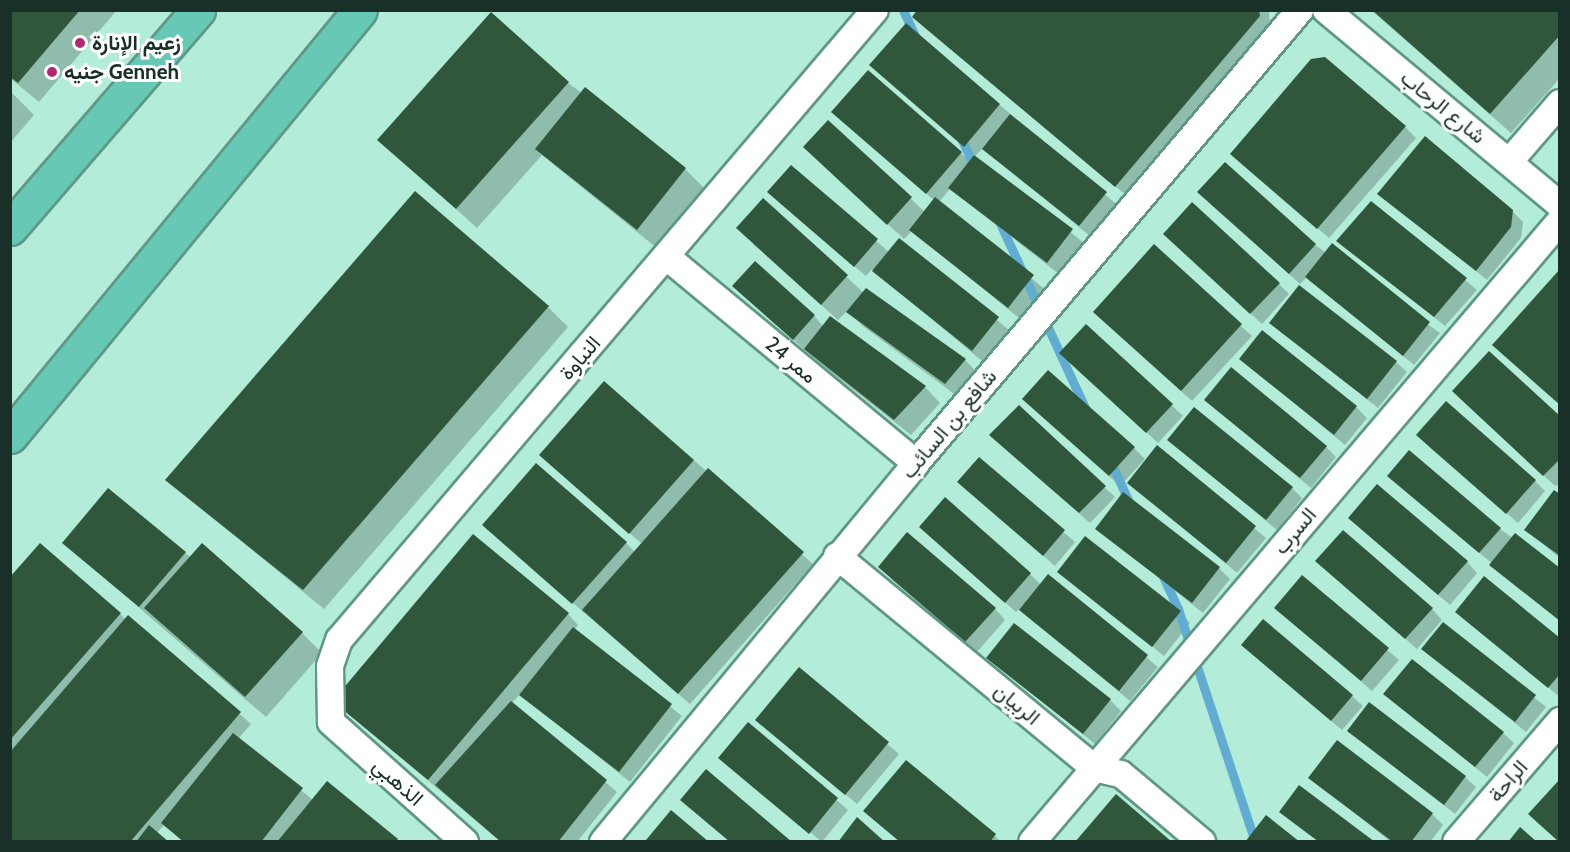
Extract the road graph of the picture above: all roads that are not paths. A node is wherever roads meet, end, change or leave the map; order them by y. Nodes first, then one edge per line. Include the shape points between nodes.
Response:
1 (198, 10) edge
2 (360, 10) edge
3 (875, 10) edge
4 (1300, 10) edge
5 (1326, 10) edge
6 (1560, 103) edge
7 (1509, 162) junction
8 (1560, 205) edge
9 (1560, 221) edge
10 (10, 228) edge
11 (667, 257) junction
12 (76, 354) junction
13 (10, 421) edge
14 (10, 435) edge
15 (916, 462) junction
16 (837, 556) junction
17 (1560, 721) edge
18 (331, 722) joint
19 (1094, 768) junction
20 (465, 842) edge
21 (603, 842) edge
22 (1032, 842) edge
23 (1202, 842) edge
24 (1456, 842) edge

1 - 10 main road
2 - 12 main road
3 - 11 street, النباوة
4 - 15 street, شافع بن السائب
5 - 7 street, شارع الرحاب
6 - 7 street
7 - 8 street, شارع الرحاب
9 - 19 street, السرب
11 - 15 street, ممر 24
11 - 18 street, النباوة via 339,640 330,666
12 - 13 main road
12 - 14 main road
15 - 16 street, شافع بن السائب
16 - 19 street, الربيان
16 - 21 street, شافع بن السائب
17 - 24 street, الراحة
18 - 20 street, الذهبي
19 - 22 street, السرب
19 - 23 street, الربيان via 1121,774

